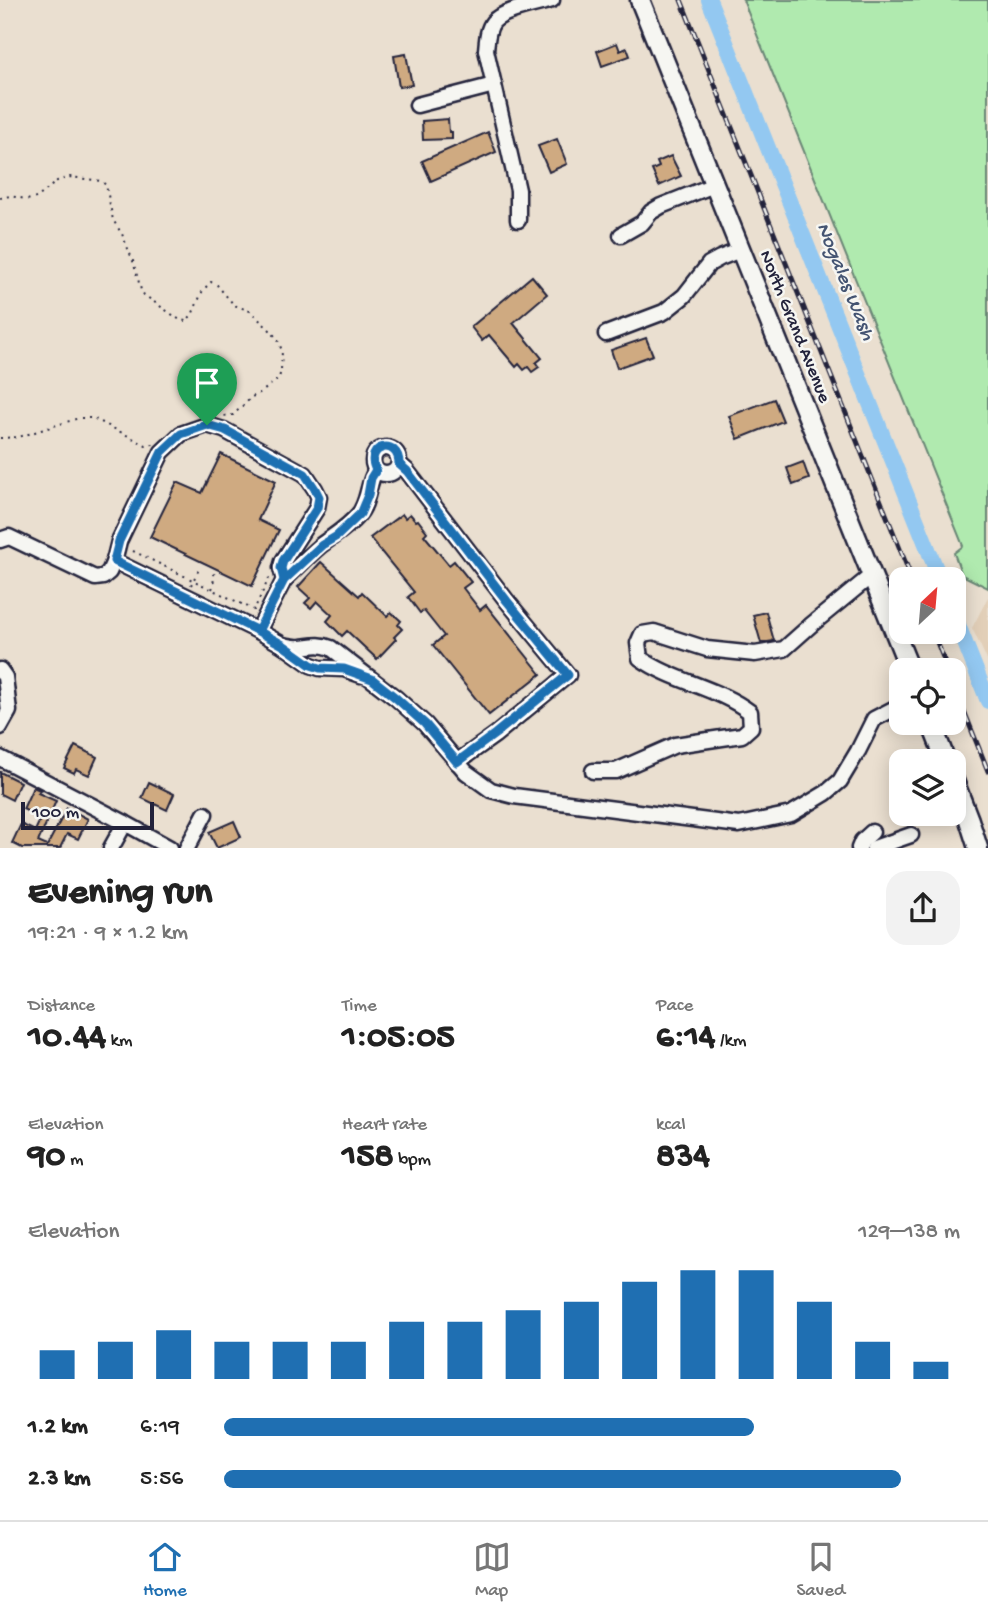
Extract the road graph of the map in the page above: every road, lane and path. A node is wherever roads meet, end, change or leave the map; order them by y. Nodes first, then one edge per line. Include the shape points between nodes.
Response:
1 (552, 0) edge
2 (640, 0) edge
3 (494, 85) junction
4 (417, 105) dead end
5 (714, 186) junction
6 (0, 198) edge
7 (518, 220) dead end
8 (621, 235) dead end
9 (740, 250) junction
10 (606, 334) dead end
11 (214, 415) dead end
12 (0, 438) edge
13 (157, 444) dead end
14 (399, 464) junction
15 (376, 470) junction
16 (0, 540) edge
17 (133, 551) dead end
18 (114, 561) junction
19 (200, 567) dead end
20 (216, 570) dead end
21 (872, 575) junction
22 (277, 578) junction
23 (193, 580) junction
24 (211, 589) junction
25 (186, 596) junction
26 (258, 631) junction
27 (283, 645) junction
28 (905, 658) edge
29 (0, 670) edge
30 (372, 679) junction
31 (889, 711) edge
32 (0, 727) edge
33 (0, 758) edge
34 (457, 762) junction
35 (593, 771) dead end
36 (966, 812) edge
37 (205, 814) dead end
38 (125, 823) junction
39 (872, 832) dead end
40 (911, 835) dead end
41 (111, 848) edge
42 (170, 848) edge
43 (187, 848) edge
44 (859, 848) edge
45 (874, 848) edge
46 (978, 848) edge

1 - 3 street via 501,15 491,24 485,50
2 - 5 main road, North Grand Avenue
3 - 4 street
3 - 7 street via 518,190
5 - 8 street via 662,206
5 - 9 main road, North Grand Avenue
6 - 11 path via 31,200 70,177 102,181 144,295 186,321 211,282 270,330 282,351 279,378 233,415
9 - 10 street via 709,264 684,296 664,312
9 - 21 main road, North Grand Avenue
12 - 13 path via 93,418 146,445
14 - 15 street via 391,473
14 - 15 street via 393,449 381,448 372,462
14 - 34 street via 568,675
15 - 22 street via 360,514
16 - 18 street via 9,537 95,578 109,572
17 - 23 path
18 - 22 street via 162,452 181,434 207,425 225,430 305,474 319,497
18 - 25 street
19 - 23 path
20 - 24 path
21 - 28 main road, North Grand Avenue
21 - 35 street via 784,649 755,654 707,649 654,632 642,634 640,659 736,702 750,712 751,727 742,735 675,745 616,771
22 - 24 path via 254,610
22 - 26 street
23 - 24 path
23 - 25 path
25 - 26 street
26 - 27 street
27 - 30 street via 311,665
27 - 30 street via 331,648
29 - 32 street via 9,711
30 - 34 street via 425,724
31 - 34 street via 874,719 849,769 826,793 791,814 739,825 514,796 491,790
33 - 38 street
36 - 46 main road
37 - 43 street
38 - 41 street
38 - 42 street
39 - 44 street
40 - 45 street

